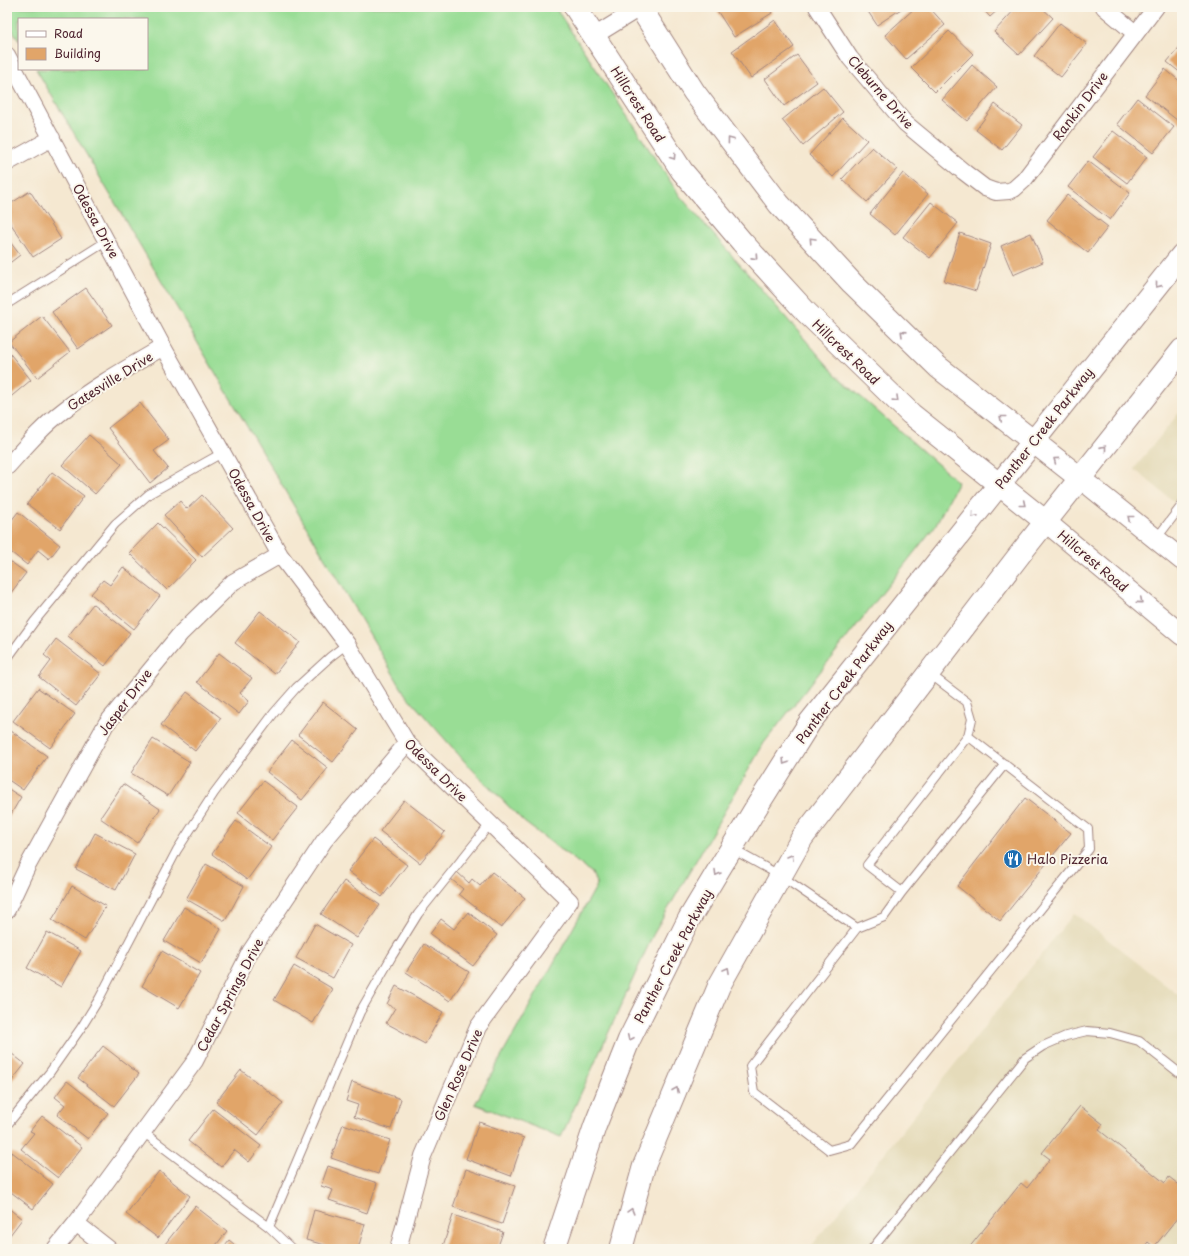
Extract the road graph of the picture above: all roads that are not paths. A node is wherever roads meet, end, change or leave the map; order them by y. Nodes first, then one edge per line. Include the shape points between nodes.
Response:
1 (575, 7) edge
2 (640, 7) edge
3 (817, 7) edge
4 (1104, 7) edge
5 (1156, 7) edge
6 (1135, 33) junction
7 (594, 36) junction
8 (7, 55) edge
9 (52, 138) junction
10 (7, 163) edge
11 (996, 192) joint
12 (107, 242) junction
13 (1182, 255) edge
14 (7, 304) edge
15 (163, 347) junction
16 (1182, 350) edge
17 (1032, 442) junction
18 (222, 453) junction
19 (7, 467) edge
20 (1080, 478) junction
21 (999, 485) junction
22 (1182, 505) edge
23 (1046, 522) junction
24 (1156, 539) junction
25 (280, 555) junction
26 (1182, 560) edge
27 (1182, 635) edge
28 (347, 644) junction
29 (7, 659) edge
30 (929, 673) junction
31 (968, 736) junction
32 (406, 743) junction
33 (1005, 764) junction
34 (490, 824) junction
35 (732, 848) junction
36 (781, 876) junction
37 (902, 892) junction
38 (570, 901) joint
39 (7, 910) edge
40 (857, 928) junction
41 (1182, 1075) edge
42 (7, 1125) edge
43 (143, 1132) junction
44 (76, 1223) junction
45 (269, 1227) junction
46 (54, 1249) edge
47 (109, 1249) edge
48 (292, 1249) edge
49 (398, 1249) edge
50 (554, 1249) edge
51 (621, 1249) edge
52 (872, 1249) edge

1 - 7 main road, Hillcrest Road
2 - 7 street
17 -> 2 main road via 938,367 852,283 779,204 694,92
3 - 11 street, Cleburne Drive via 850,58 905,123 985,188
4 - 6 street
5 - 6 street, Rankin Drive
6 - 11 street, Rankin Drive via 1024,180 1014,189
7 -> 21 main road, Hillcrest Road via 682,171 742,242 806,312 911,414
8 - 9 street, Odessa Drive
9 - 10 street
9 - 12 street, Odessa Drive
12 - 14 lane
12 - 15 street, Odessa Drive
13 -> 17 main road, Panther Creek Parkway
15 - 18 street, Odessa Drive
15 - 19 street, Gatesville Drive via 102,383 64,410 38,432
20 -> 16 main road
20 -> 17 main road
17 - 21 main road, Panther Creek Parkway
18 - 25 street, Odessa Drive
18 - 29 lane via 149,494 115,524 34,622
20 - 23 main road
24 -> 20 street
21 -> 23 main road, Hillcrest Road
21 -> 35 main road, Panther Creek Parkway via 810,722
22 - 24 lane
23 -> 27 street, Hillcrest Road
23 - 30 main road
24 - 26 street
25 - 28 street, Odessa Drive
25 - 39 street, Jasper Drive via 233,582 181,633 106,724 27,867
28 - 32 street, Odessa Drive
28 - 42 lane via 296,688 214,793 178,850 99,1000 50,1072
30 - 31 lane via 967,702 972,719
36 -> 30 main road via 802,838
31 - 33 lane
31 - 37 lane via 867,865
32 - 34 street, Odessa Drive
32 - 43 street, Cedar Springs Drive via 324,841 250,952 195,1061
33 - 37 lane
33 - 40 lane via 1088,829 1089,849 851,1144 829,1150 754,1092 750,1066
34 - 38 street, Odessa Drive
34 - 45 lane via 418,914 360,1012
35 - 36 lane
35 -> 50 main road, Panther Creek Parkway via 689,919 629,1040 595,1126
36 - 40 lane
51 -> 36 main road via 644,1166 719,986
37 - 40 lane via 884,917
38 - 49 street, Glen Rose Drive via 478,1027 423,1156
41 - 52 lane via 1139,1041 1110,1032 1080,1033 1042,1046 1025,1058
43 - 44 street, Cedar Springs Drive
43 - 45 lane
44 - 46 street, Cedar Springs Drive
44 - 47 street
45 - 48 lane

